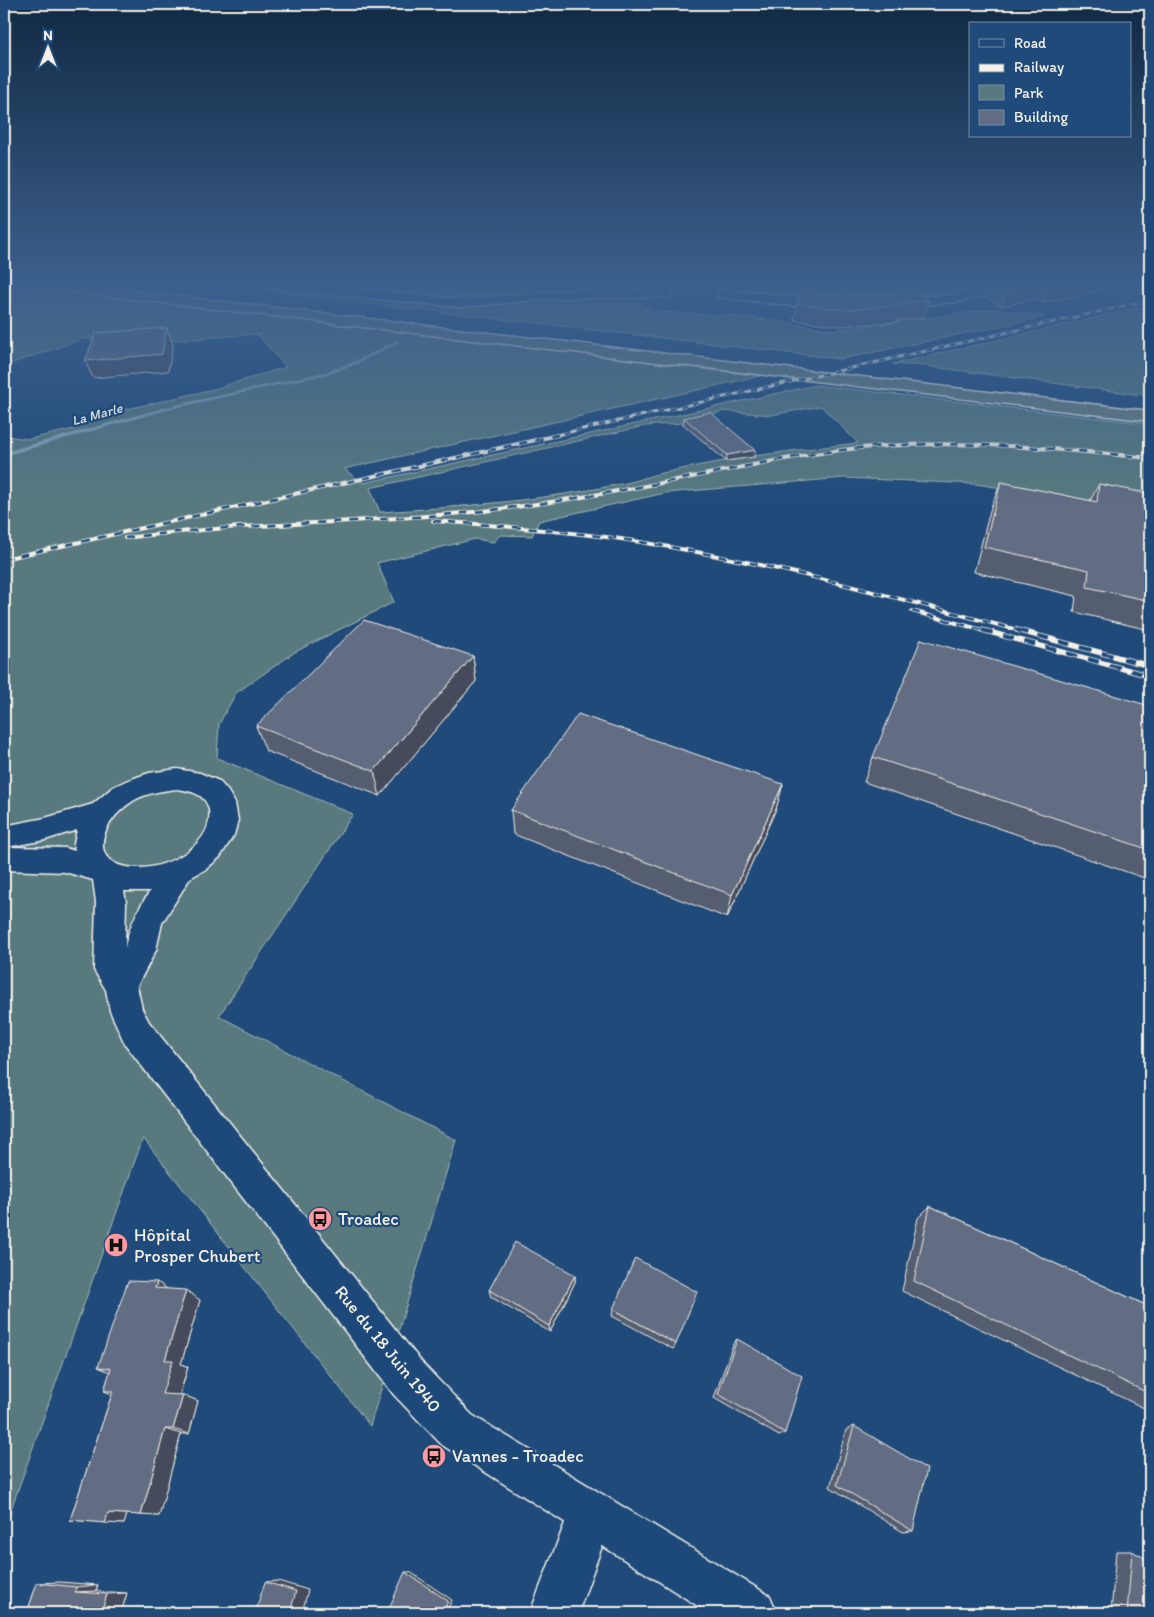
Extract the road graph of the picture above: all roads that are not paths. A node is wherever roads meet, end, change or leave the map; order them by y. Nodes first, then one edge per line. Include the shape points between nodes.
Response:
1 (665, 358) edge
2 (755, 358) edge
3 (1150, 405) edge
4 (1150, 416) edge
5 (101, 812) junction
6 (4, 837) edge
7 (4, 859) edge
8 (101, 870) junction
9 (179, 871) junction
10 (121, 985) junction
11 (591, 1513) junction
12 (554, 1613) edge
13 (753, 1613) edge

1 - 4 highway
2 - 3 highway
5 - 6 street
5 - 8 street via 87,841 88,855
5 - 9 street via 123,794 150,782 177,779 201,783 218,795 225,813 220,834 207,852
7 - 8 street via 65,860
8 - 9 street via 113,878 141,881
8 - 10 street, Rue du 18 Juin 1940 via 111,902 110,970
9 - 10 street via 149,918 140,950
10 - 11 street, Rue du 18 Juin 1940 via 126,1011 137,1034 409,1380 457,1430
11 - 12 street
11 - 13 street, Rue du 18 Juin 1940

